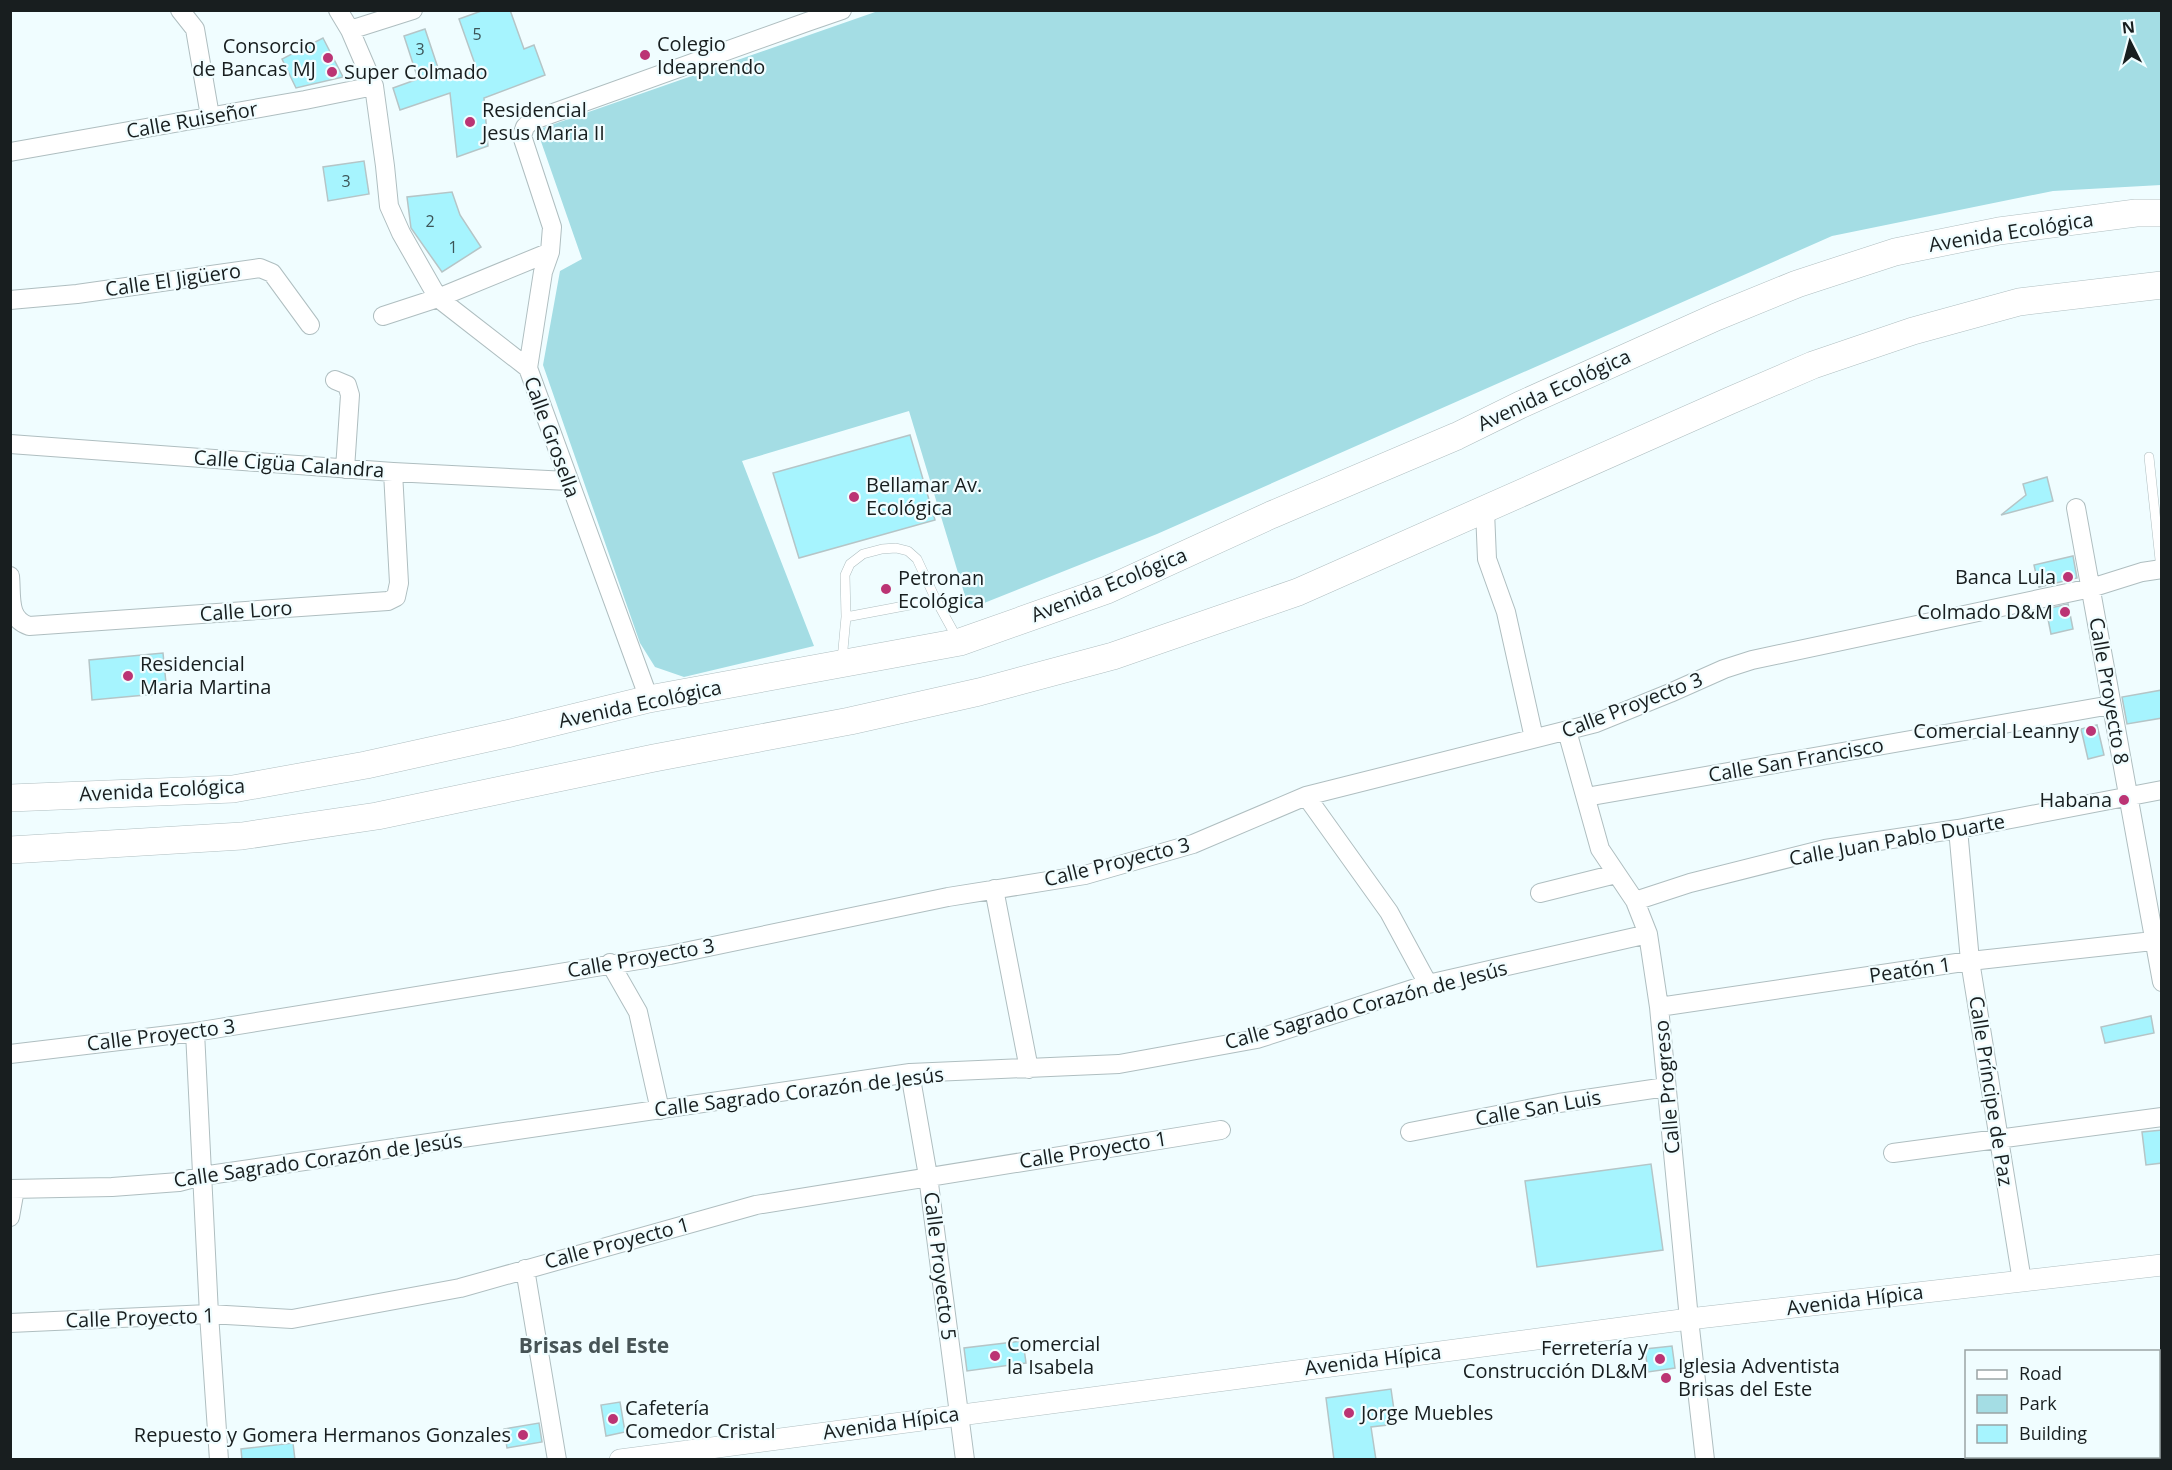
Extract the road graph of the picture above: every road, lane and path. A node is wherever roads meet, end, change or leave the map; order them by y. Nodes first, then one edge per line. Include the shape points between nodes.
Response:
1 (180, 10) edge
2 (338, 10) edge
3 (413, 10) edge
4 (842, 10) edge
5 (805, 16) edge
6 (350, 30) junction
7 (374, 86) junction
8 (210, 116) junction
9 (10, 152) edge
10 (2162, 213) edge
11 (550, 252) junction
12 (2162, 285) edge
13 (438, 298) junction
14 (10, 300) edge
15 (383, 316) dead end
16 (310, 325) dead end
17 (528, 368) junction
18 (335, 380) dead end
19 (10, 444) edge
20 (2149, 457) dead end
21 (345, 469) junction
22 (393, 472) junction
23 (568, 481) junction
24 (2076, 508) dead end
25 (1485, 511) junction
26 (2161, 569) edge
27 (10, 576) edge
28 (2091, 588) junction
29 (936, 600) junction
30 (846, 617) junction
31 (960, 642) junction
32 (841, 665) junction
33 (649, 699) junction
34 (2111, 705) junction
35 (1567, 731) junction
36 (1534, 738) junction
37 (2162, 789) edge
38 (1305, 796) junction
39 (1586, 797) junction
40 (2128, 797) junction
41 (10, 798) edge
42 (1958, 829) junction
43 (10, 850) edge
44 (1616, 874) junction
45 (994, 890) junction
46 (1540, 893) dead end
47 (1635, 901) junction
48 (1648, 934) junction
49 (2158, 941) edge
50 (1970, 961) junction
51 (610, 963) junction
52 (2162, 982) edge
53 (1428, 984) junction
54 (1659, 1007) junction
55 (195, 1032) junction
56 (10, 1054) edge
57 (1029, 1069) junction
58 (910, 1073) junction
59 (1666, 1087) junction
60 (660, 1110) junction
61 (2162, 1118) edge
62 (1221, 1130) dead end
63 (1410, 1132) dead end
64 (1998, 1139) junction
65 (1893, 1154) dead end
66 (202, 1176) junction
67 (928, 1176) junction
68 (13, 1189) edge
69 (10, 1217) edge
70 (2162, 1265) edge
71 (525, 1269) junction
72 (2022, 1281) junction
73 (209, 1314) junction
74 (1689, 1319) junction
75 (10, 1323) edge
76 (959, 1414) junction
77 (219, 1460) edge
78 (557, 1460) edge
79 (620, 1460) edge
80 (965, 1460) edge
81 (1705, 1460) edge

1 - 8 street via 195,28
2 - 6 street, Calle Grosella
3 - 6 street
4 - 5 street
5 - 11 street via 531,121 522,136 552,227
6 - 7 street, Calle Grosella
7 - 8 street, Calle Ruiseñor
7 - 13 street, Calle Grosella via 389,206
8 - 9 street, Calle Ruiseñor
10 - 31 main road, Avenida Ecológica via 1999,231 1895,252 1797,284 1706,321 1107,590
11 - 13 street
11 - 17 street via 543,272
12 - 25 main road via 2019,302 1902,335 1813,365
13 - 15 street
13 - 17 street, Calle Grosella
14 - 16 street, Calle El Jigüero via 260,268 272,273
17 - 23 street, Calle Grosella
18 - 21 street via 347,385 350,395
19 - 21 street, Calle Cigüa Calandra
20 - 26 lane
21 - 22 street, Calle Cigüa Calandra
22 - 23 street, Calle Cigüa Calandra
22 - 27 street, Calle Loro via 399,583 396,597 388,601 29,626 20,624 13,614
23 - 33 street, Calle Grosella
24 - 28 street, Calle Proyecto 8
25 - 36 street via 1487,559 1506,612
25 - 43 main road via 1298,592 1113,656 979,692 377,816 242,836
26 - 28 street, Calle Proyecto 3
28 - 34 street, Calle Proyecto 8
28 - 35 street, Calle Proyecto 3 via 1752,660
29 - 30 lane
29 - 30 lane via 917,560 908,551 882,549 863,554 850,564 845,575
29 - 31 lane
30 - 32 lane
31 - 32 main road, Avenida Ecológica
32 - 33 main road, Avenida Ecológica
33 - 41 main road, Avenida Ecológica via 366,765 233,789
34 - 39 street, Calle San Francisco
34 - 40 street, Calle Proyecto 8
35 - 36 street, Calle Proyecto 3
35 - 39 street, Calle Progreso
36 - 38 street, Calle Proyecto 3
37 - 40 street, Calle Juan Pablo Duarte
38 - 45 street, Calle Proyecto 3 via 1193,844 1085,875
38 - 53 street via 1389,912
39 - 44 street, Calle Progreso via 1600,849
40 - 42 street, Calle Juan Pablo Duarte
40 - 49 street, Calle Proyecto 8
42 - 47 street, Calle Juan Pablo Duarte via 1825,849
42 - 50 street, Calle Príncipe de Paz
44 - 46 street
44 - 47 street, Calle Progreso
45 - 51 street, Calle Proyecto 3 via 670,955
45 - 57 street
47 - 48 street, Calle Progreso
48 - 53 street, Calle Sagrado Corazón de Jesús
48 - 54 street, Calle Progreso
49 - 50 street, Peatón 1
49 - 52 street, Calle Proyecto 8
50 - 54 street, Peatón 1
50 - 64 street, Calle Príncipe de Paz
51 - 55 street, Calle Proyecto 3
51 - 60 street via 638,1012
53 - 57 street, Calle Sagrado Corazón de Jesús via 1257,1040 1119,1064
54 - 59 street, Calle Progreso
55 - 56 street, Calle Proyecto 3
55 - 66 street
57 - 58 street, Calle Sagrado Corazón de Jesús
58 - 60 street, Calle Sagrado Corazón de Jesús
58 - 67 street, Calle Proyecto 5
59 - 63 street, Calle San Luis
59 - 74 street, Calle Progreso
60 - 66 street, Calle Sagrado Corazón de Jesús
61 - 64 street
62 - 67 street, Calle Proyecto 1
64 - 65 street
64 - 72 street, Calle Príncipe de Paz
66 - 68 street, Calle Sagrado Corazón de Jesús via 179,1182 112,1187
66 - 73 street
67 - 71 street, Calle Proyecto 1 via 756,1205
67 - 76 street, Calle Proyecto 5
68 - 69 street
70 - 72 street, Avenida Hípica
71 - 73 street, Calle Proyecto 1 via 460,1288 292,1319
71 - 78 street
72 - 74 street, Avenida Hípica
73 - 75 street, Calle Proyecto 1
73 - 77 street
74 - 76 street, Avenida Hípica
74 - 81 street, Calle Progreso
76 - 79 street, Avenida Hípica
76 - 80 street, Calle Proyecto 5

